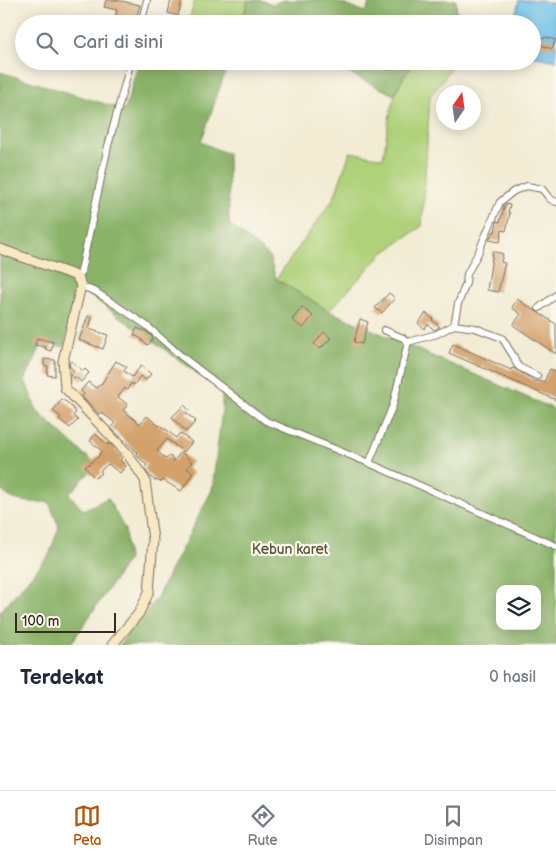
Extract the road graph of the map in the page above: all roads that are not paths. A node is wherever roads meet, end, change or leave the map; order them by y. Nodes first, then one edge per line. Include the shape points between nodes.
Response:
1 (147, 0) edge
2 (143, 15) edge
3 (129, 70) edge
4 (556, 202) edge
5 (0, 250) edge
6 (80, 283) junction
7 (556, 296) edge
8 (539, 308) dead end
9 (454, 325) junction
10 (384, 330) dead end
11 (408, 342) junction
12 (537, 376) dead end
13 (369, 463) junction
14 (556, 546) edge
15 (112, 645) edge

1 - 2 street
3 - 6 street via 108,146
4 - 9 street via 542,189 527,186 500,202 467,274
5 - 6 main road via 74,275
6 - 13 street via 146,325 266,421
6 - 15 main road via 63,361 65,388 127,453 145,480 153,540 149,592 139,613
7 - 8 street
9 - 11 street via 437,334
9 - 12 street via 476,328 502,338 519,367
10 - 11 street
11 - 13 street via 393,405
13 - 14 street

